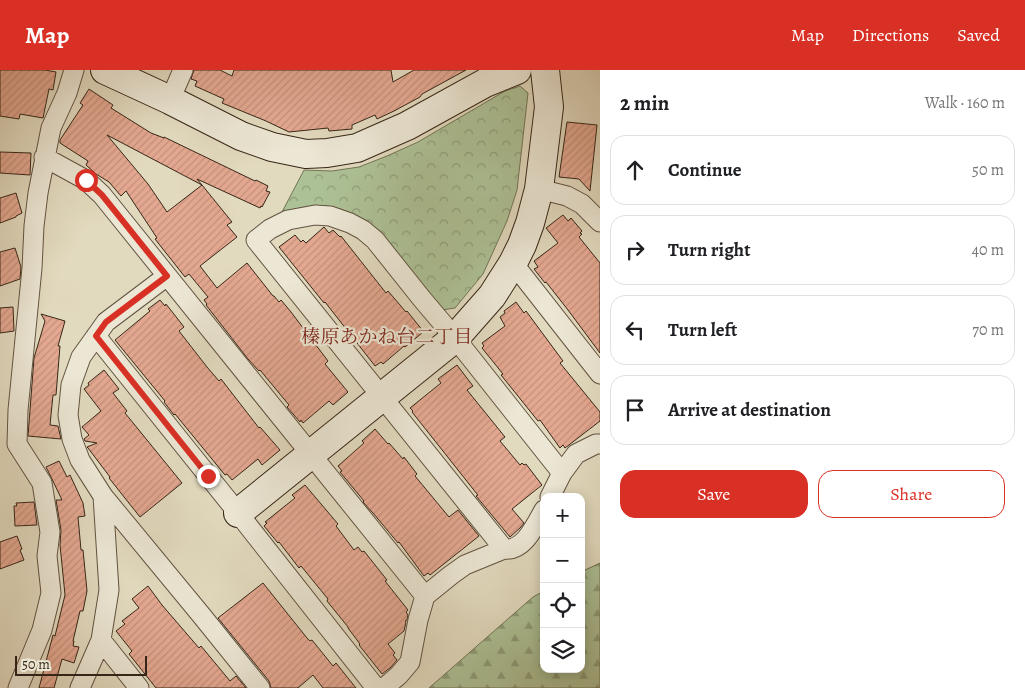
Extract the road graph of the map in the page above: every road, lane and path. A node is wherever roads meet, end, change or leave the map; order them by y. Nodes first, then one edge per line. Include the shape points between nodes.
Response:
1 (74, 70) edge
2 (105, 70) edge
3 (183, 70) edge
4 (518, 70) edge
5 (545, 70) edge
6 (170, 100) junction
7 (44, 157) junction
8 (539, 189) junction
9 (600, 222) edge
10 (513, 263) junction
11 (167, 276) junction
12 (96, 336) junction
13 (454, 338) junction
14 (600, 374) edge
15 (383, 397) junction
16 (600, 444) edge
17 (311, 455) junction
18 (562, 473) junction
19 (552, 493) edge
20 (103, 496) junction
21 (238, 513) junction
22 (540, 517) edge
23 (504, 549) junction
24 (425, 596) junction
25 (101, 640) junction
26 (18, 688) edge
27 (80, 688) edge
28 (139, 688) edge
29 (260, 688) edge
30 (377, 688) edge

1 - 7 street via 51,128
2 - 6 street
3 - 6 street
4 - 6 street via 485,83 407,126 357,148 327,153 306,154 272,147 241,136
5 - 8 street via 550,107
7 - 11 street via 86,180 102,195
7 - 26 street via 34,226 17,444 42,484 50,532 47,556 51,593 42,630
8 - 9 street via 567,196 582,204
8 - 10 street via 530,223
10 - 13 street via 492,296
10 - 14 street
11 - 12 street via 106,322
11 - 17 street
12 - 20 street via 81,358 71,385 68,415 80,460
12 - 21 street
13 - 15 street
13 - 15 street via 364,230 330,216 315,215 288,220 270,228 256,240
13 - 18 street
15 - 17 street
15 - 23 street
16 - 18 street via 576,454
17 - 21 street
17 - 24 street
18 - 19 street
20 - 25 street via 109,590
20 - 29 street
21 - 30 street
22 - 23 street via 519,546
23 - 24 street via 465,565
24 - 30 street via 410,662 385,687
25 - 27 street
25 - 28 street

